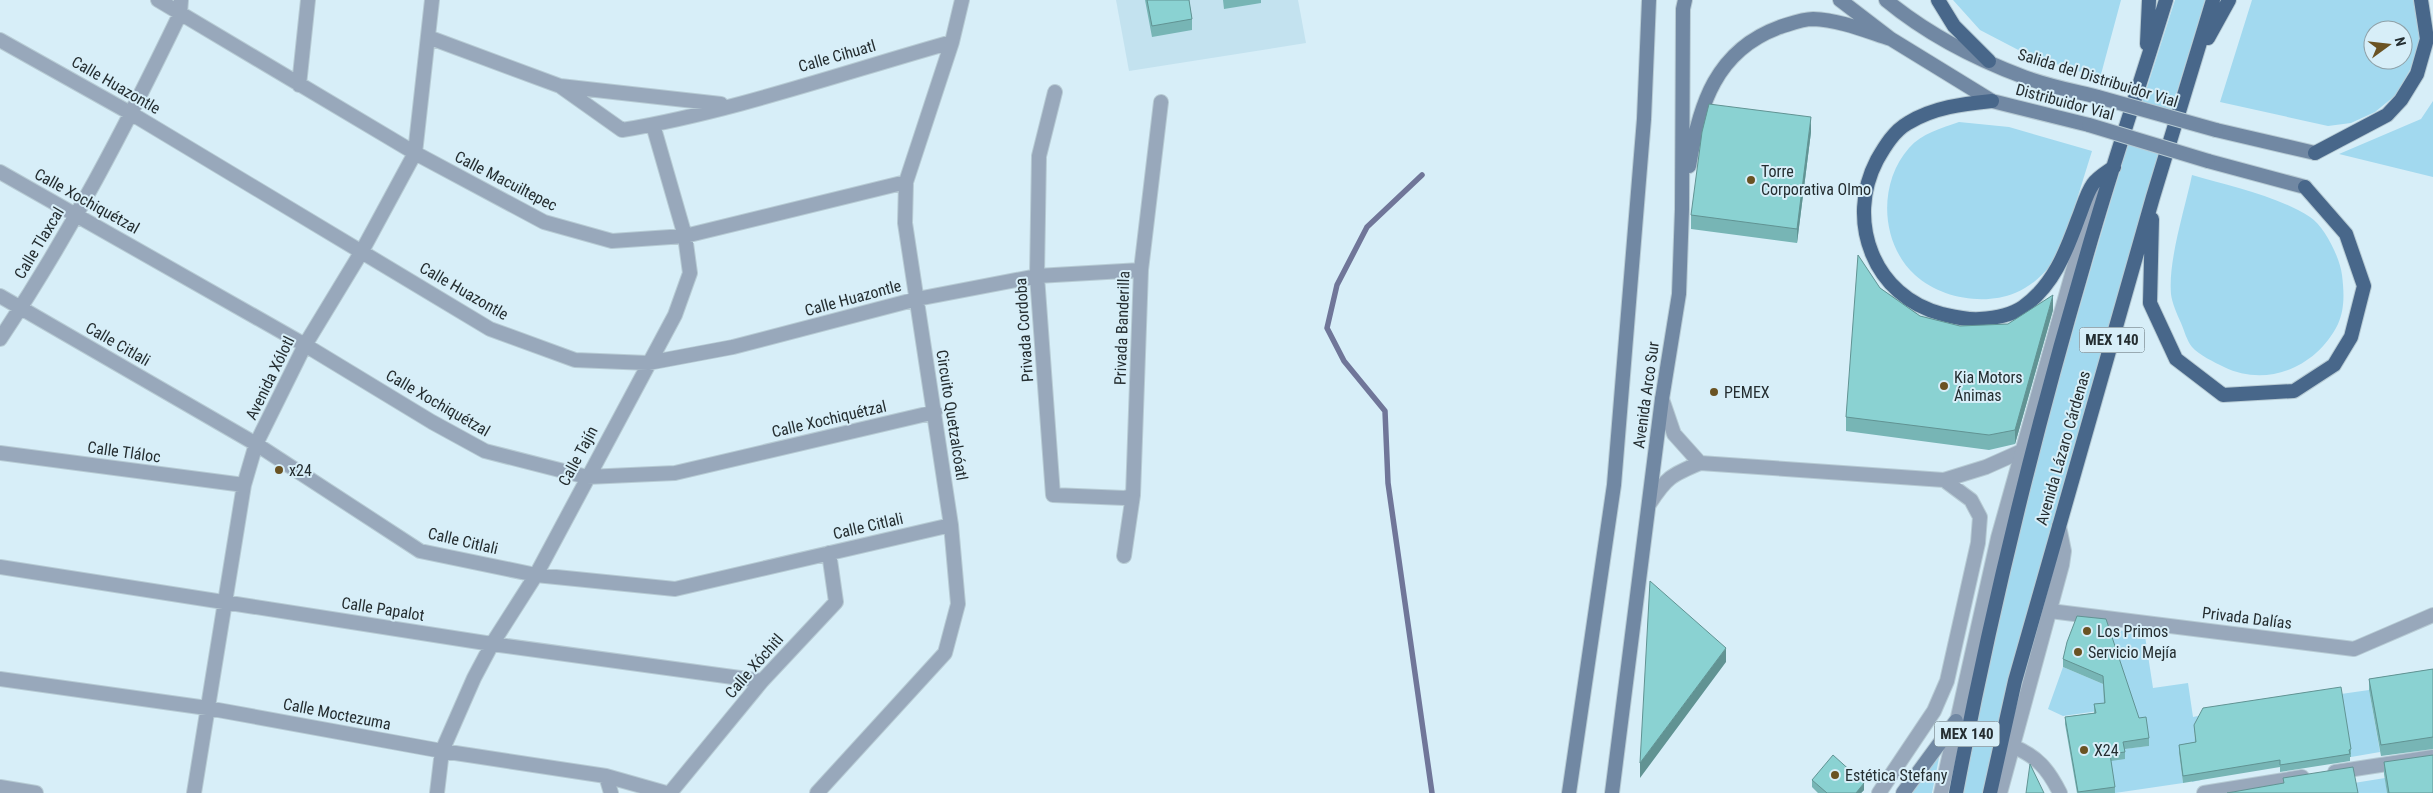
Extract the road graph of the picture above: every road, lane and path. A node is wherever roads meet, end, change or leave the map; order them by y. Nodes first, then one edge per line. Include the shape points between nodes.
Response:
1 (158, 0) edge
2 (181, 0) edge
3 (308, 0) edge
4 (432, 0) edge
5 (962, 0) edge
6 (1649, 0) edge
7 (1685, 0) edge
8 (1840, 0) edge
9 (1886, 0) edge
10 (1938, 0) edge
11 (2149, 0) edge
12 (2166, 0) edge
13 (2213, 0) edge
14 (2229, 0) edge
15 (2421, 0) edge
16 (180, 14) junction
17 (428, 37) junction
18 (1891, 39) junction
19 (0, 40) edge
20 (952, 42) junction
21 (2196, 58) junction
22 (1988, 61) junction
23 (2146, 64) junction
24 (299, 85) junction
25 (560, 86) junction
26 (1055, 92) dead end
27 (1992, 101) junction
28 (1161, 102) dead end
29 (732, 105) junction
30 (132, 114) junction
31 (654, 125) junction
32 (2315, 153) joint
33 (415, 154) junction
34 (2114, 167) junction
35 (0, 172) edge
36 (2098, 179) junction
37 (906, 182) junction
38 (2304, 187) joint
39 (2153, 197) junction
40 (1682, 209) junction
41 (77, 214) junction
42 (685, 236) junction
43 (362, 251) junction
44 (1141, 270) junction
45 (1037, 276) junction
46 (0, 296) edge
47 (917, 299) junction
48 (21, 308) junction
49 (0, 339) edge
50 (305, 345) junction
51 (648, 363) junction
52 (1662, 399) junction
53 (935, 412) junction
54 (256, 444) junction
55 (2022, 451) junction
56 (0, 453) edge
57 (1700, 464) junction
58 (587, 477) junction
59 (1944, 480) junction
60 (244, 485) junction
61 (1129, 496) junction
62 (1650, 503) junction
63 (951, 525) junction
64 (2059, 526) junction
65 (829, 553) junction
66 (1124, 556) dead end
67 (0, 567) edge
68 (536, 575) junction
69 (224, 602) junction
70 (2050, 611) junction
71 (2433, 615) edge
72 (492, 644) junction
73 (0, 678) edge
74 (762, 681) junction
75 (207, 708) junction
76 (1956, 721) junction
77 (2012, 746) junction
78 (442, 751) junction
79 (2433, 757) edge
80 (606, 776) junction
81 (0, 787) edge
82 (36, 793) edge
83 (194, 793) edge
84 (437, 793) edge
85 (611, 793) edge
86 (666, 793) edge
87 (670, 793) edge
88 (817, 793) edge
89 (1569, 793) edge
90 (1612, 793) edge
91 (1879, 793) edge
92 (1903, 793) edge
93 (1941, 793) edge
94 (1956, 793) edge
95 (1990, 793) edge
96 (2000, 793) edge
97 (2060, 793) edge
98 (2204, 793) edge

1 - 16 street, Calle Macuiltepec
2 - 16 street, Calle Tlaxcal
3 - 24 street
4 - 17 street, Avenida Xólotl
5 - 20 street, Circuito Quetzalcóatl
6 - 89 main road, Avenida Arco Sur via 1644,119 1614,485
7 - 40 main road, Avenida Arco Sur
8 - 18 main road, Distribuidor Vial
9 - 22 main road, Salida del Distribuidor Vial via 1939,36
10 - 22 highway via 1954,26
11 - 23 highway
12 - 23 highway, Avenida Lázaro Cárdenas / MEX 140
13 - 21 highway, Avenida Lázaro Cárdenas / MEX 140
14 - 21 highway
15 - 32 highway via 2427,39 2417,74 2401,100 2387,115
16 - 24 street, Calle Macuiltepec
16 - 30 street, Calle Tlaxcal
17 - 25 street, Calle Cihuatl
17 - 33 street, Avenida Xólotl
18 - 27 main road, Distribuidor Vial
18 - 40 main road via 1844,24 1810,19 1759,35 1738,50 1717,76 1698,121
19 - 30 street, Calle Huazontle
20 - 29 street, Calle Cihuatl
20 - 37 street, Circuito Quetzalcóatl
21 - 39 highway, Avenida Lázaro Cárdenas / MEX 140
22 - 32 main road, Salida del Distribuidor Vial, bridge via 2025,77 2098,98
23 - 34 highway, Avenida Lázaro Cárdenas / MEX 140
24 - 33 street, Calle Macuiltepec
25 - 29 street, Calle Cihuatl
25 - 31 street, Calle Cihuatl via 622,130
26 - 45 street, Privada Cordoba via 1039,156
27 - 36 highway via 1955,105 1907,123 1886,143 1872,170 1863,203 1867,242 1882,273 1903,296 1930,311 1967,320 2001,317 2022,308 2050,282 2088,193
27 - 38 main road, Distribuidor Vial, bridge via 2089,125
28 - 44 street, Privada Banderilla
29 - 31 street, Calle Cihuatl
30 - 41 street, Calle Tlaxcal
30 - 43 street, Calle Huazontle
31 - 42 street, Calle Tajín
33 - 42 street, Calle Macuiltepec via 544,222 612,241
33 - 43 street, Avenida Xólotl
34 - 36 highway
34 - 94 highway, Avenida Lázaro Cárdenas / MEX 140 via 2021,495 1979,675
35 - 41 street, Calle Xochiquétzal
36 - 55 street
37 - 42 street, Calle Macuiltepec
37 - 47 street, Circuito Quetzalcóatl via 905,222
38 - 39 highway via 2346,234 2364,286 2351,337 2334,365 2294,391 2264,394 2223,395 2176,359 2150,303
39 - 64 highway, Avenida Lázaro Cárdenas / MEX 140
40 - 52 main road, Avenida Arco Sur via 1679,294
41 - 48 street, Calle Tlaxcal
41 - 50 street, Calle Xochiquétzal
42 - 51 street, Calle Tajín via 690,273 675,315
43 - 50 street, Avenida Xólotl
43 - 51 street, Calle Huazontle via 490,329 575,360
44 - 45 street, Calle Huazontle
44 - 61 street, Privada Banderilla
45 - 47 street, Calle Huazontle
45 - 61 street, Privada Cordoba via 1053,495
46 - 48 street, Calle Citlali
47 - 51 street, Calle Huazontle via 733,347
47 - 53 street, Circuito Quetzalcóatl
48 - 49 street, Calle Tlaxcal
48 - 54 street, Calle Citlali
50 - 54 street, Avenida Xólotl
50 - 58 street, Calle Xochiquétzal via 485,451
51 - 58 street, Calle Tajín
52 - 57 street via 1674,434
52 - 62 main road, Avenida Arco Sur
53 - 58 street, Calle Xochiquétzal via 675,473
53 - 63 street, Circuito Quetzalcóatl
54 - 60 street, Avenida Xólotl
54 - 68 street, Calle Citlali via 420,551
55 - 59 street
55 - 76 street via 1998,538
56 - 60 street, Calle Tláloc
57 - 59 street
57 - 62 street via 1664,481
58 - 68 street, Calle Tajín
59 - 91 street via 1972,500 1980,518 1978,543 1947,681 1934,711
60 - 69 street, Avenida Xólotl
61 - 66 street, Privada Banderilla
62 - 90 main road, Avenida Arco Sur
63 - 65 street, Calle Citlali
63 - 88 street, Circuito Quetzalcóatl via 958,604 945,653
64 - 70 street via 2063,558
64 - 95 highway, Avenida Lázaro Cárdenas / MEX 140 via 2015,681
65 - 68 street, Calle Citlali via 675,589
65 - 74 street, Calle Xóchitl via 836,602
67 - 69 street, Calle Papalot
68 - 72 street, Calle Tajín
69 - 72 street, Calle Papalot
69 - 75 street, Avenida Xólotl
70 - 71 street, Privada Dalías via 2354,649
70 - 77 street
72 - 74 street, Calle Papalot
72 - 78 street, Calle Tajín
73 - 75 street, Calle Moctezuma
74 - 87 street, Calle Xóchitl
75 - 78 street, Calle Moctezuma
75 - 83 street, Avenida Xólotl
76 - 92 main road
76 - 93 street
77 - 96 street
77 - 97 street via 2038,759 2050,772
78 - 80 street, Calle Moctezuma
78 - 84 street, Calle Tajín
79 - 98 street
80 - 85 street
80 - 86 street, Calle Moctezuma
81 - 82 street

